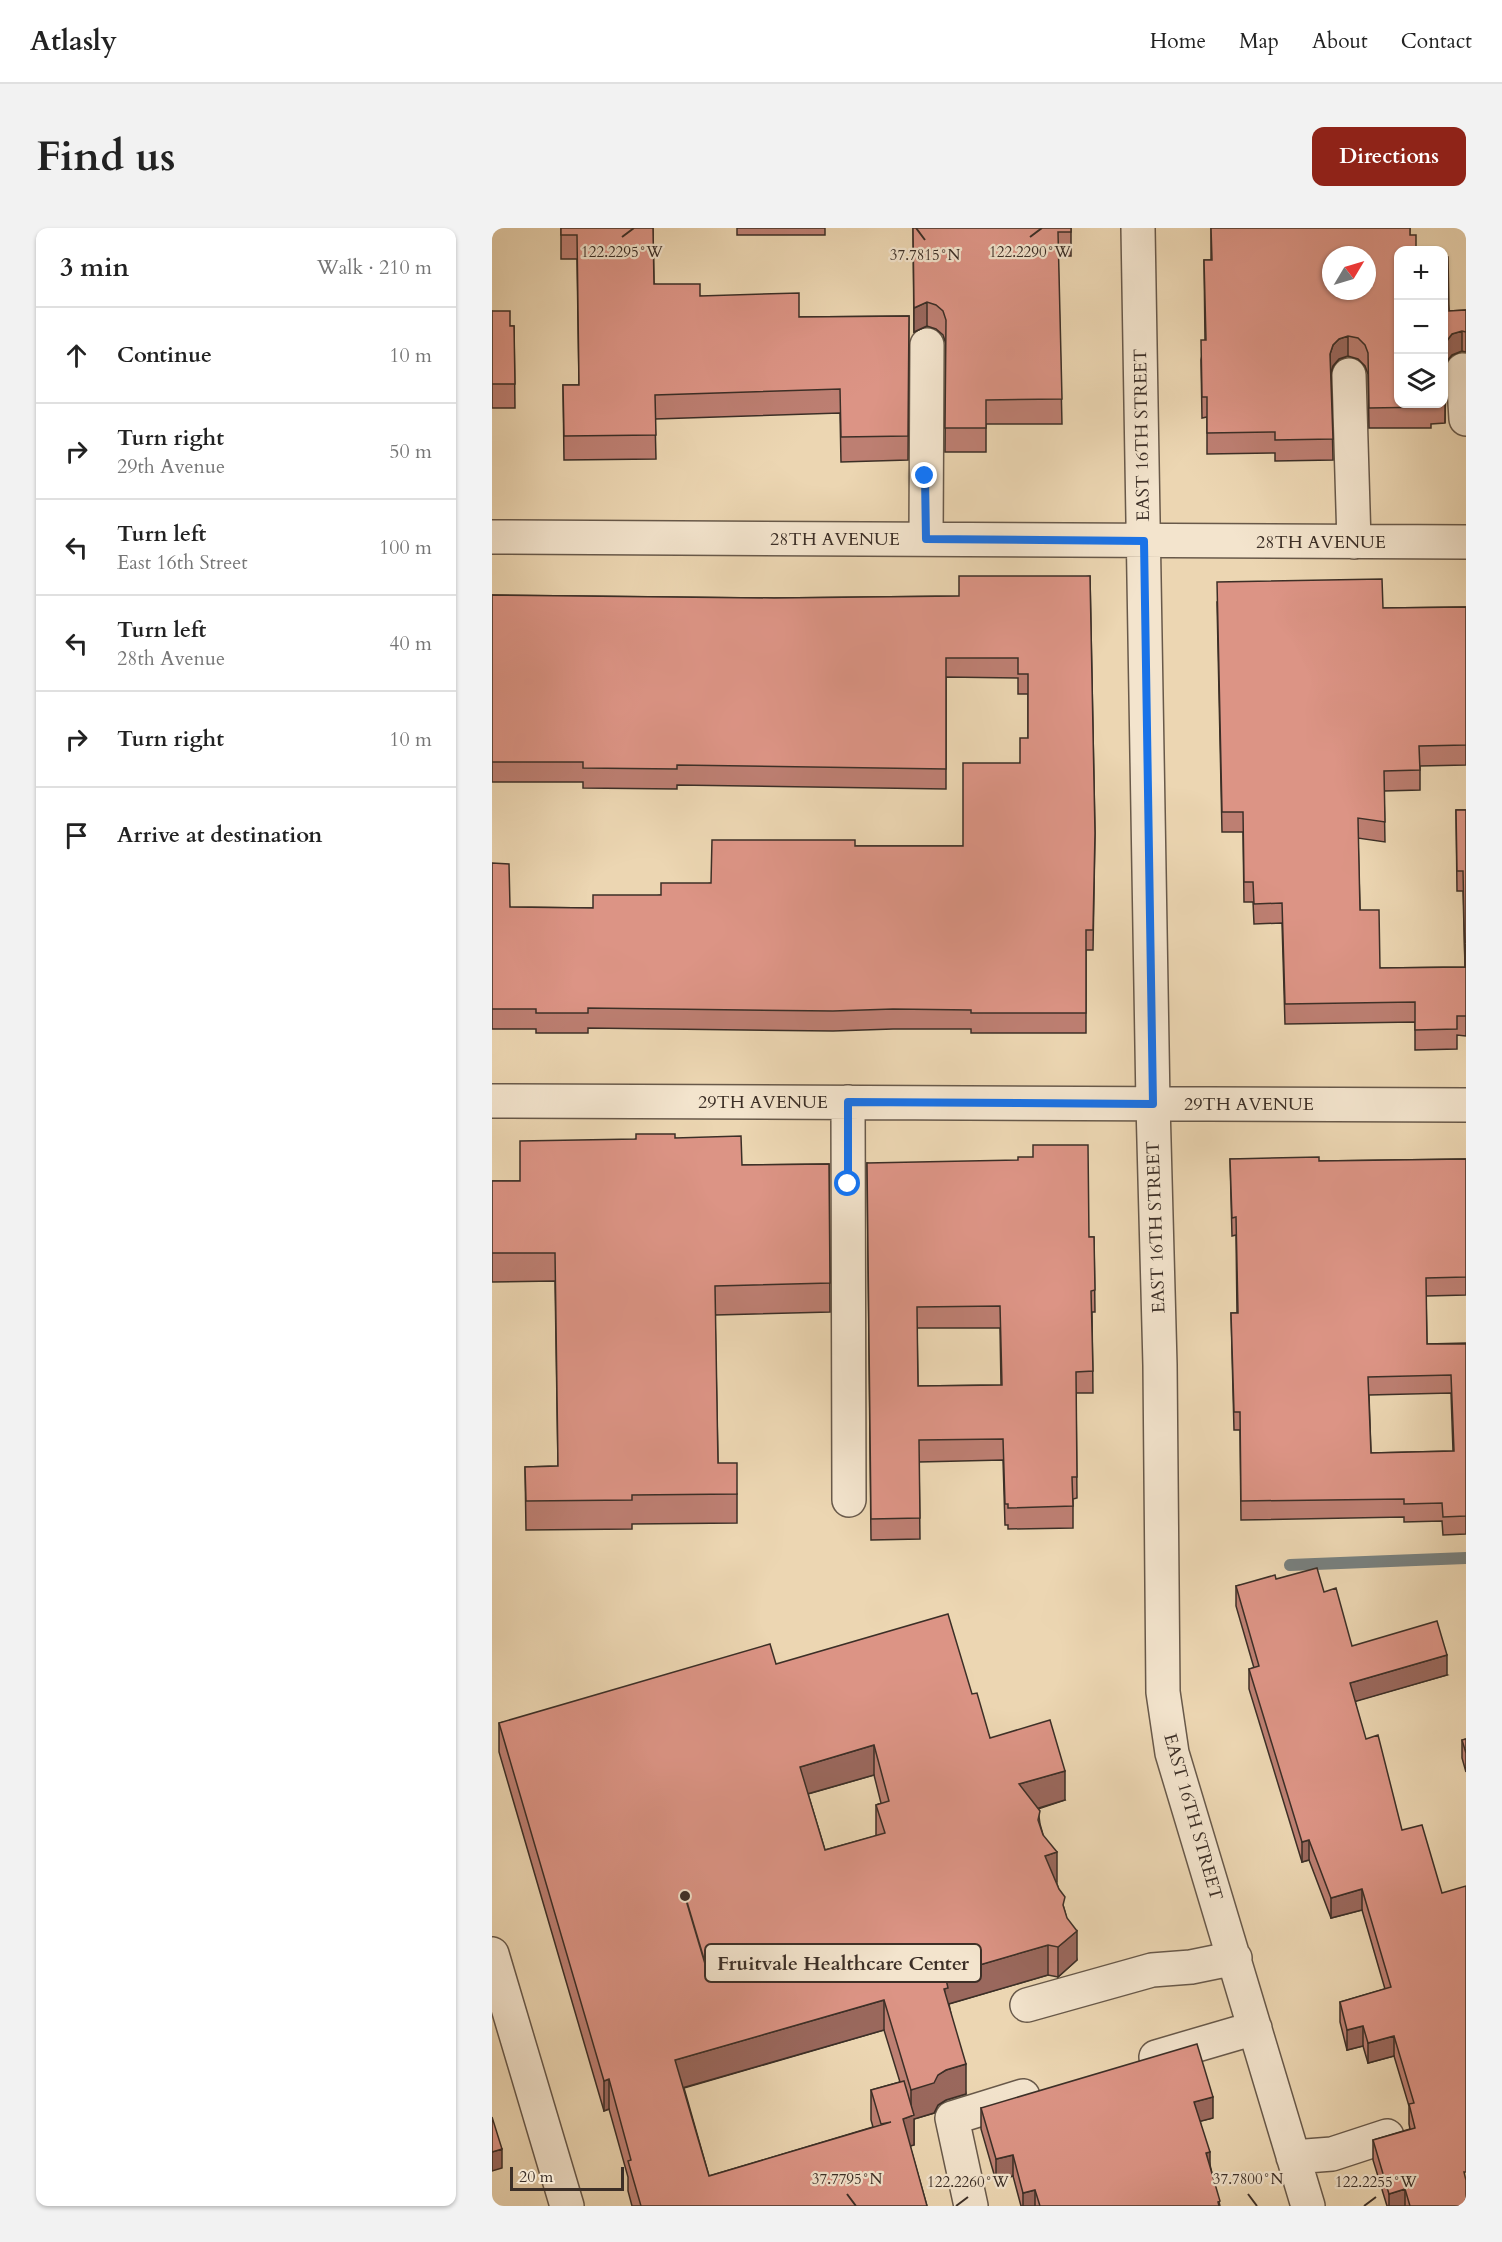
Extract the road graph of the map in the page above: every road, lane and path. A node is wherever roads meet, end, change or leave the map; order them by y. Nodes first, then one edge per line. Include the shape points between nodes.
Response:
1 (1138, 228) edge
2 (927, 345) dead end
3 (1463, 370) dead end
4 (1349, 375) dead end
5 (1466, 419) edge
6 (492, 537) edge
7 (926, 539) junction
8 (1144, 541) junction
9 (1354, 542) junction
10 (1466, 542) edge
11 (492, 1101) edge
12 (848, 1102) junction
13 (1153, 1104) junction
14 (1466, 1105) edge
15 (849, 1500) dead end
16 (1234, 1958) junction
17 (494, 1970) edge
18 (1027, 2005) dead end
19 (1255, 2028) junction
20 (1129, 2064) edge
21 (1050, 2088) edge
22 (1387, 2136) edge
23 (1293, 2157) junction
24 (567, 2206) edge
25 (971, 2206) edge
26 (1308, 2206) edge

1 - 8 street, EAST 16TH STREET
2 - 7 street
3 - 5 street
4 - 9 street
6 - 7 street, 28TH AVENUE
7 - 8 street, 28TH AVENUE
8 - 9 street, 28TH AVENUE
8 - 13 street, EAST 16TH STREET
9 - 10 street, 28TH AVENUE
11 - 12 street, 29TH AVENUE
12 - 13 street, 29TH AVENUE
12 - 15 street
13 - 14 street, 29TH AVENUE
13 - 16 street, EAST 16TH STREET via 1166,1721 1172,1753
16 - 18 street via 1152,1970
16 - 19 street, EAST 16TH STREET
17 - 24 street
19 - 20 street
19 - 23 street, EAST 16TH STREET
21 - 25 street via 952,2118
22 - 23 street via 1332,2154
23 - 26 street, EAST 16TH STREET

